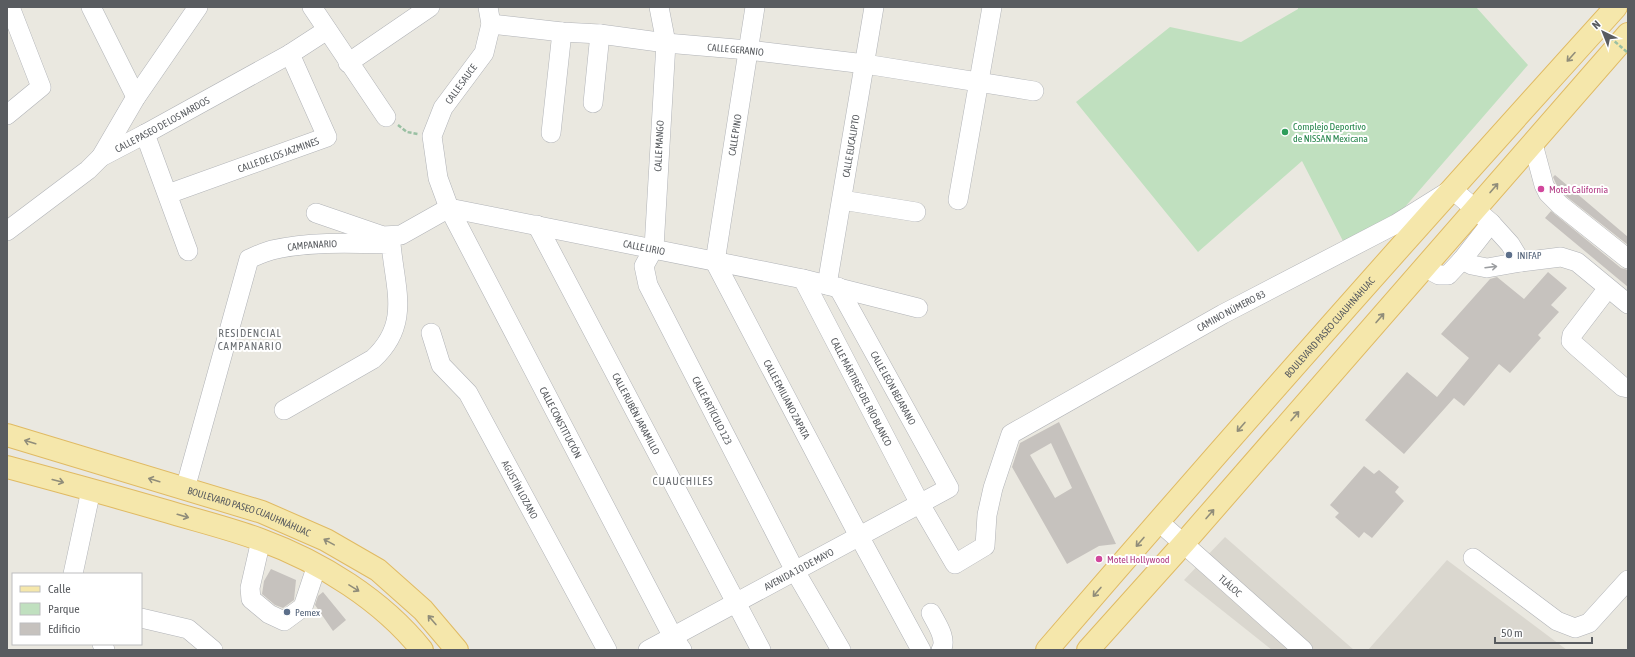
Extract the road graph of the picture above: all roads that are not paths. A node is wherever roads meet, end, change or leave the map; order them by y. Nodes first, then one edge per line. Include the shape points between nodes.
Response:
1 (10, 7) edge
2 (91, 7) edge
3 (198, 7) edge
4 (312, 7) edge
5 (430, 7) edge
6 (659, 7) edge
7 (755, 7) edge
8 (874, 7) edge
9 (992, 7) edge
10 (1616, 7) edge
11 (490, 15) edge
12 (327, 30) junction
13 (562, 32) junction
14 (600, 34) junction
15 (666, 43) junction
16 (1627, 43) edge
17 (748, 50) junction
18 (290, 54) junction
19 (348, 63) junction
20 (864, 64) junction
21 (980, 81) junction
22 (1034, 91) dead end
23 (136, 97) junction
24 (593, 103) dead end
25 (7, 115) edge
26 (386, 117) road end
27 (551, 133) dead end
28 (145, 134) junction
29 (1533, 144) junction
30 (101, 157) junction
31 (1452, 189) junction
32 (168, 194) junction
33 (842, 200) junction
34 (958, 200) dead end
35 (449, 208) junction
36 (916, 212) dead end
37 (316, 213) dead end
38 (1483, 216) junction
39 (538, 225) junction
40 (7, 232) edge
41 (654, 248) junction
42 (188, 251) dead end
43 (1628, 259) edge
44 (1462, 260) junction
45 (714, 262) junction
46 (1521, 262) junction
47 (1424, 267) junction
48 (803, 279) junction
49 (833, 286) junction
50 (1608, 288) junction
51 (1628, 304) edge
52 (918, 308) dead end
53 (431, 333) dead end
54 (1628, 388) edge
55 (284, 410) dead end
56 (1011, 434) joint
57 (7, 435) edge
58 (7, 467) edge
59 (949, 488) joint
60 (185, 489) junction
61 (91, 490) junction
62 (920, 504) junction
63 (1158, 521) junction
64 (859, 536) junction
65 (261, 540) junction
66 (1184, 543) junction
67 (1473, 558) dead end
68 (317, 565) junction
69 (795, 571) junction
70 (73, 573) edge
71 (1628, 580) edge
72 (736, 602) junction
73 (931, 612) dead end
74 (142, 618) edge
75 (677, 643) edge
76 (213, 650) edge
77 (422, 650) edge
78 (457, 650) edge
79 (607, 650) edge
80 (648, 650) edge
81 (761, 650) edge
82 (841, 650) edge
83 (921, 650) edge
84 (941, 650) edge
85 (1047, 650) edge
86 (1088, 650) edge
87 (1303, 650) edge

1 - 25 street via 41,86
2 - 23 street
3 - 23 street
4 - 12 street
5 - 19 street
6 - 15 street, CALLE MANGO
7 - 17 street, CALLE PINO
8 - 20 street, CALLE EUCALIPTO
9 - 21 street
10 -> 31 main road, BOULEVARD PASEO CUAUHNÁHUAC
11 - 13 street, CALLE GERANIO
11 - 35 street, CALLE SAUCE via 484,53 443,108 432,136 438,178
12 - 18 street, CALLE PASEO DE LOS NARDOS
12 - 19 street
13 - 14 street, CALLE GERANIO
13 - 27 street
14 - 15 street, CALLE GERANIO
14 - 24 street
15 - 17 street, CALLE GERANIO
15 - 41 street, CALLE MANGO
16 - 29 main road
17 - 20 street, CALLE GERANIO
17 - 45 street, CALLE PINO
18 - 28 street, CALLE PASEO DE LOS NARDOS
18 - 32 street, CALLE DE LOS JAZMINES via 326,137
19 - 26 street
20 - 21 street, CALLE GERANIO
20 - 33 street, CALLE EUCALIPTO
21 - 22 street, CALLE GERANIO
21 - 34 street
23 - 30 street
28 - 30 street, CALLE PASEO DE LOS NARDOS
28 - 32 street
38 -> 29 main road
29 - 43 street via 1548,193
30 - 40 street, CALLE PASEO DE LOS NARDOS via 88,170
31 - 38 street
31 - 56 street, CAMINO NÚMERO 83 via 1396,224 1222,314
31 -> 63 main road, BOULEVARD PASEO CUAUHNÁHUAC
32 - 42 street
33 - 36 street
33 - 49 street, CALLE EUCALIPTO
35 - 37 street via 402,235 383,236
35 - 39 street, CALLE LIRIO
35 - 75 street, CALLE CONSTITUCIÓN
38 - 44 street
38 - 46 street via 1510,244
38 - 47 main road
39 - 41 street, CALLE LIRIO
39 - 72 street, CALLE RUBÉN JARAMILLO
41 - 45 street, CALLE LIRIO
41 - 69 street, CALLE ARTÍCULO 123 via 644,266 648,285
44 -> 46 street via 1487,268
44 - 47 street via 1448,275 1440,275
45 - 48 street, CALLE LIRIO
45 - 64 street, CALLE EMILIANO ZAPATA
46 - 50 street via 1561,257 1577,262
66 -> 47 main road
48 - 49 street, CALLE LIRIO
48 - 62 street, CALLE MÁRTIRES DEL RÍO BLANCO
49 - 52 street, CALLE LIRIO
49 - 59 street, CALLE LEÓN BEJARANO
50 - 51 street
50 - 54 street via 1572,334 1571,341
53 - 79 street, AGUSTÍN LOZANO via 441,365 468,393
55 - 60 street, CAMPANARIO via 373,359 382,350 394,329 399,306 391,244 344,243 289,248 271,250 249,259
56 - 62 street, CALLE MÁRTIRES DEL RÍO BLANCO via 993,488 987,515 985,546 955,564
60 -> 57 main road, BOULEVARD PASEO CUAUHNÁHUAC
58 -> 61 main road
59 - 62 street, AVENIDA 10 DE MAYO
78 -> 60 main road, BOULEVARD PASEO CUAUHNÁHUAC via 423,610 378,570 326,540 262,512
61 -> 65 main road
61 - 70 street
62 - 64 street, AVENIDA 10 DE MAYO
63 - 66 street, TLÁLOC
63 -> 85 main road, BOULEVARD PASEO CUAUHNÁHUAC
64 - 69 street, AVENIDA 10 DE MAYO
64 - 83 street, CALLE EMILIANO ZAPATA
65 - 68 main road
65 - 68 street via 250,588 251,600 268,614 284,621 303,607
66 - 86 main road
66 - 87 street, TLÁLOC
67 - 71 street via 1557,621 1575,628 1589,622
68 -> 77 main road via 378,606
69 - 72 street, AVENIDA 10 DE MAYO
69 - 82 street, CALLE ARTÍCULO 123
72 - 75 street, AVENIDA 10 DE MAYO
72 - 81 street, CALLE RUBÉN JARAMILLO
73 - 84 street via 944,640
74 - 76 street via 188,628
75 - 80 street, AVENIDA 10 DE MAYO

